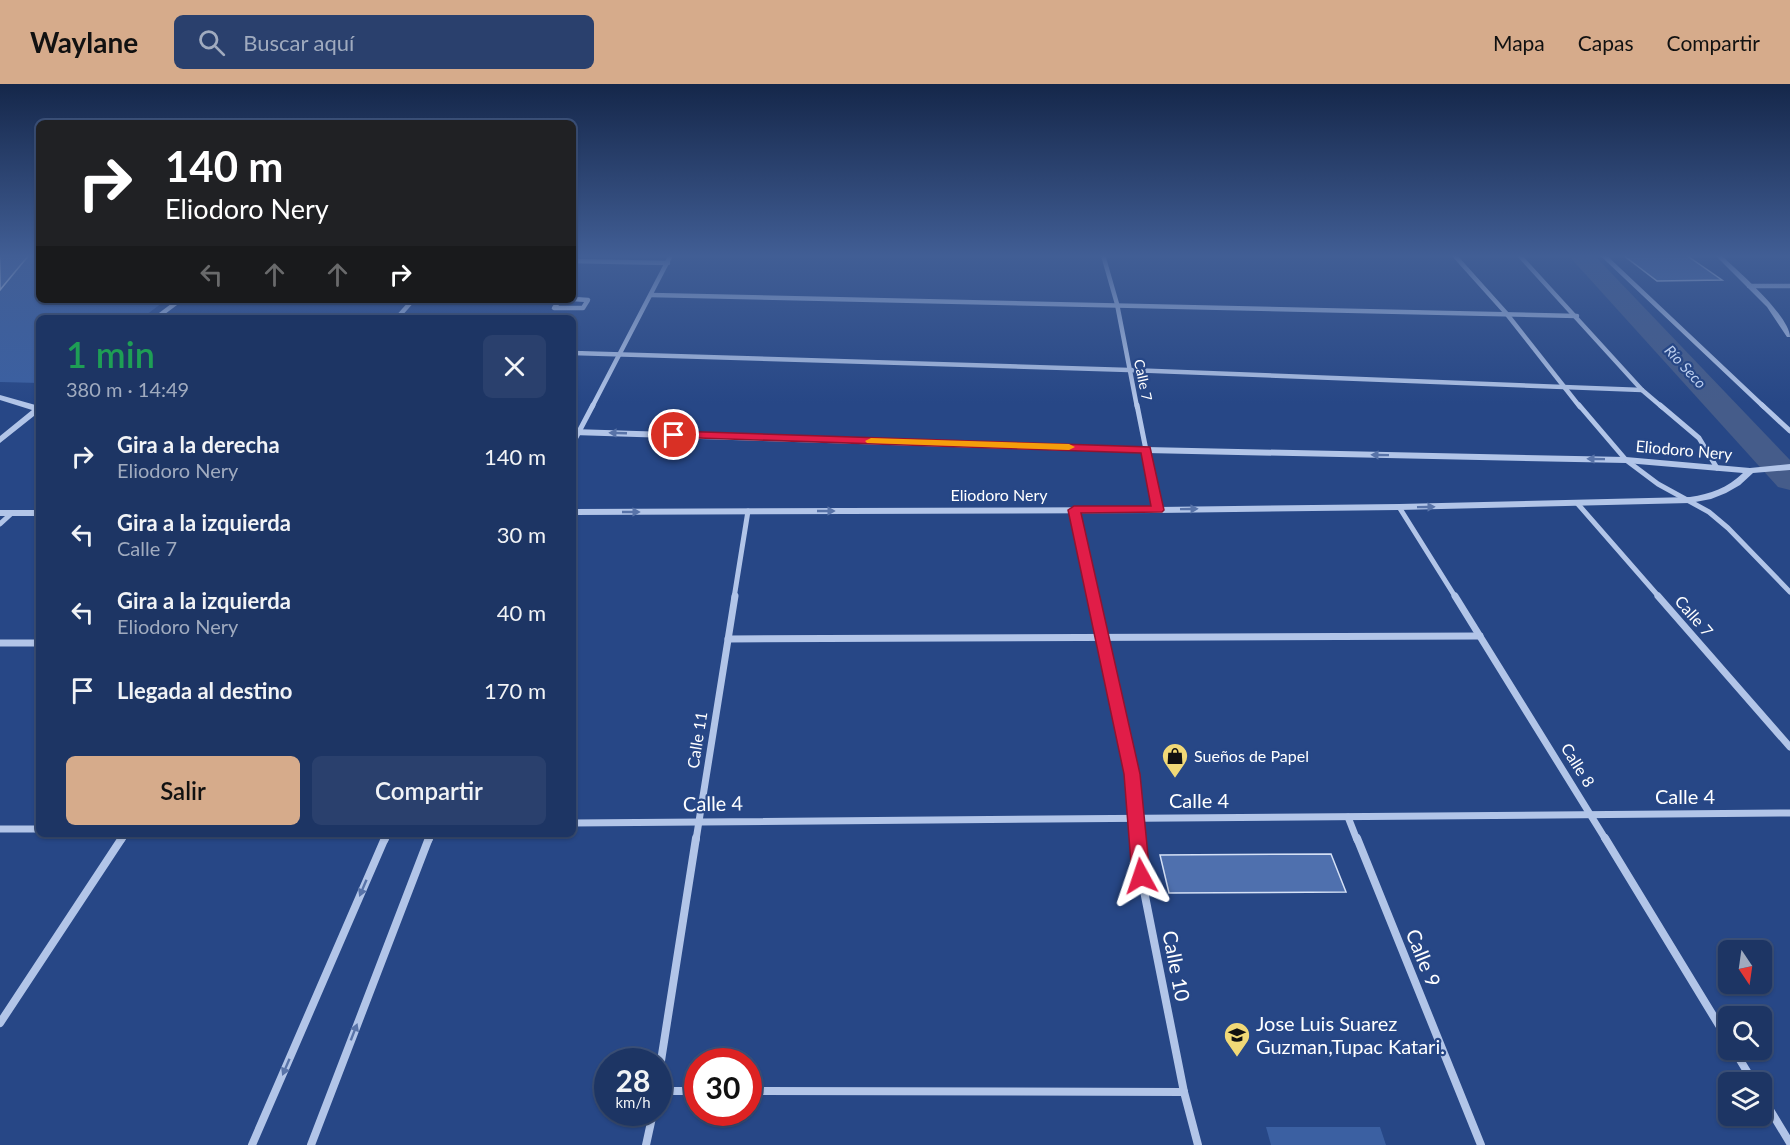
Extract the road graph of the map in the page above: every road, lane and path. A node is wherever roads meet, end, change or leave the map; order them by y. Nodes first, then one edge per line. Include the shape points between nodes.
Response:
1 (1117, 304) edge
2 (174, 305) edge
3 (557, 305) edge
4 (585, 305) edge
5 (646, 305) edge
6 (1137, 305) edge
7 (1498, 305) edge
8 (1566, 305) edge
9 (1656, 305) edge
10 (1768, 305) edge
11 (1506, 314) junction
12 (160, 315) edge
13 (1577, 316) junction
14 (1790, 335) edge
15 (576, 353) edge
16 (620, 354) junction
17 (1129, 370) junction
18 (1562, 386) junction
19 (1642, 390) junction
20 (0, 397) edge
21 (36, 408) edge
22 (36, 411) edge
23 (1790, 431) edge
24 (576, 432) edge
25 (0, 440) edge
26 (1146, 450) junction
27 (1626, 460) junction
28 (1790, 467) edge
29 (1717, 468) junction
30 (1753, 470) junction
31 (1690, 500) junction
32 (1577, 503) junction
33 (1399, 507) junction
34 (1074, 510) junction
35 (1158, 510) junction
36 (748, 511) junction
37 (576, 512) edge
38 (0, 513) edge
39 (12, 513) junction
40 (36, 513) edge
41 (0, 524) edge
42 (1790, 592) edge
43 (1480, 636) junction
44 (1102, 637) junction
45 (728, 639) junction
46 (0, 643) edge
47 (36, 644) edge
48 (1790, 747) edge
49 (1790, 813) edge
50 (1591, 814) junction
51 (1348, 817) junction
52 (1135, 818) junction
53 (699, 820) junction
54 (576, 823) edge
55 (0, 829) edge
56 (36, 829) edge
57 (123, 837) edge
58 (386, 837) edge
59 (430, 837) edge
60 (0, 1023) edge
61 (1718, 1024) edge
62 (663, 1048) edge
63 (762, 1091) edge
64 (1184, 1092) junction
65 (1772, 1113) edge
66 (650, 1126) edge
67 (1790, 1143) edge
68 (252, 1145) edge
69 (310, 1145) edge
70 (646, 1145) edge
71 (1198, 1145) edge
72 (1481, 1145) edge

1 - 17 street, Calle 7
2 - 12 street
3 - 4 street via 554,308 583,309
5 - 16 street
6 - 11 street
7 - 11 street
8 - 13 street
9 - 23 street
10 - 14 street
11 - 13 street
11 - 18 street
13 - 19 street
15 - 16 street
16 - 17 street
16 - 24 street
17 - 18 street
17 - 26 street, Calle 7
18 - 19 street
18 - 27 street
19 - 29 street via 1699,438
20 - 21 street
22 - 25 street
26 -> 24 street, Eliodoro Nery
27 -> 26 street, Eliodoro Nery
26 - 35 street, Calle 7
27 - 29 street, Eliodoro Nery
27 - 31 street via 1658,484
28 - 30 street
29 - 30 street, Eliodoro Nery
30 - 31 street, Eliodoro Nery via 1727,491
31 - 32 street, Eliodoro Nery
31 - 42 street via 1728,528
33 -> 32 street, Eliodoro Nery
32 - 48 street, Calle 7
35 -> 33 street, Eliodoro Nery
33 - 43 street, Calle 8
34 - 35 street, Eliodoro Nery
36 -> 34 street, Eliodoro Nery
34 - 44 street, Calle 10
37 -> 36 street, Eliodoro Nery
36 - 45 street, Calle 11
38 - 39 street
39 - 40 street
39 - 41 street
43 - 44 street
43 - 50 street, Calle 8
44 - 45 street
44 - 52 street, Calle 10 via 1132,774
45 - 53 street, Calle 11
46 - 47 street
49 - 50 street, Calle 4
50 - 51 street, Calle 4
50 - 61 street, Calle 8
51 - 52 street, Calle 4
51 - 72 street, Calle 9
52 - 53 street, Calle 4
52 - 64 street, Calle 10 via 1141,876
53 - 54 street, Calle 4
53 - 62 street, Calle 11
55 - 56 street
57 - 60 street
58 -> 68 street
69 -> 59 street
63 - 64 street
64 - 71 street, Calle 10
65 - 67 street
66 - 70 street

